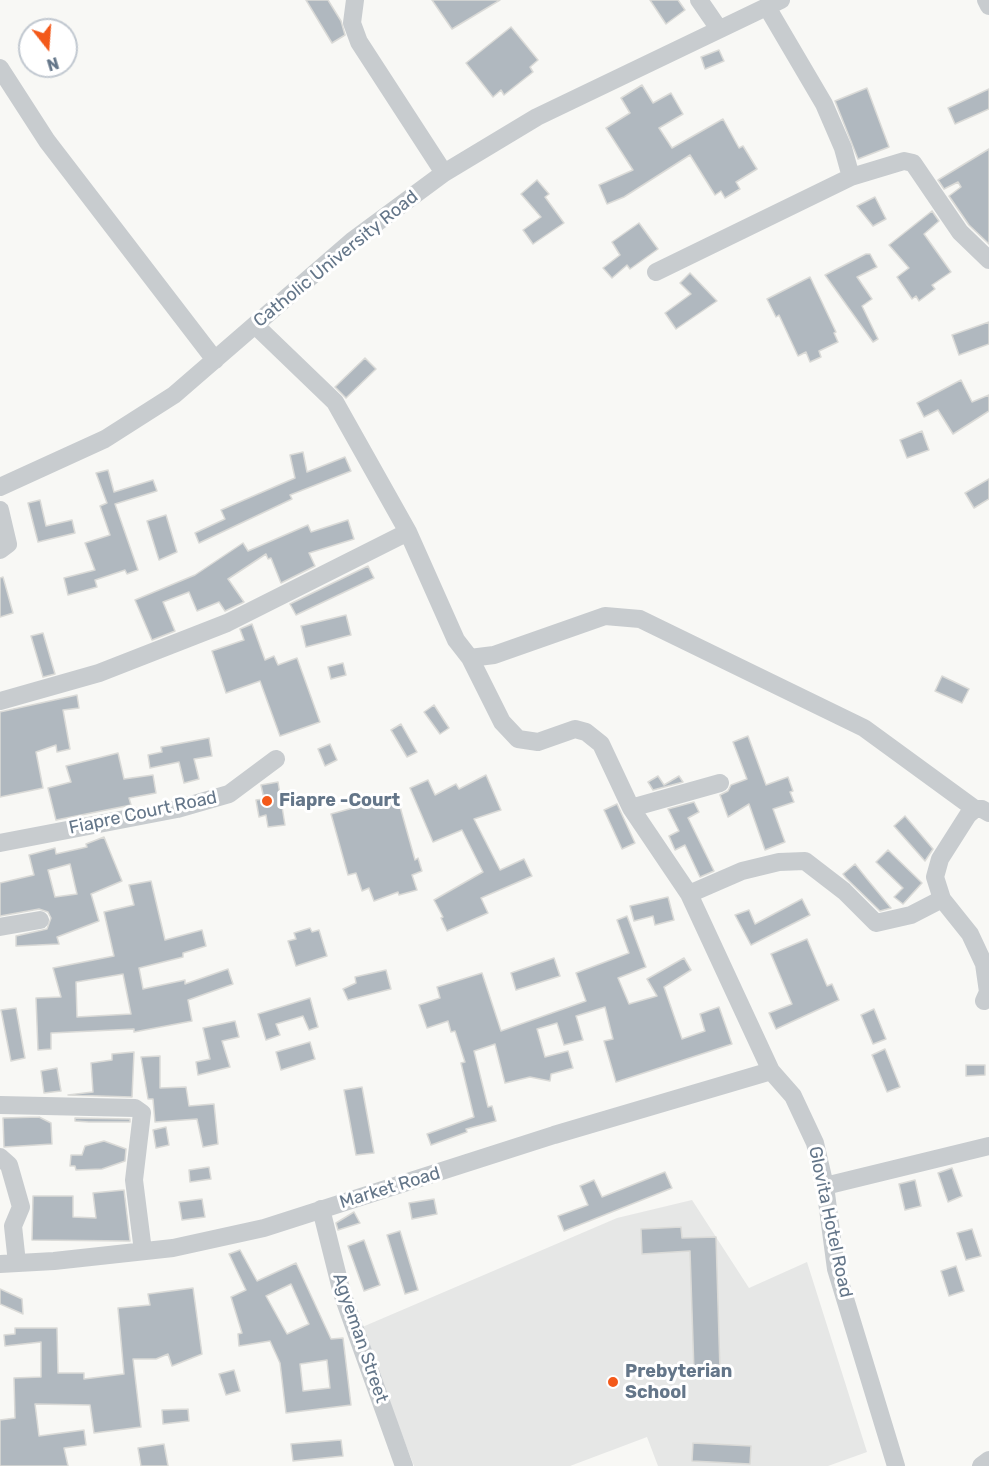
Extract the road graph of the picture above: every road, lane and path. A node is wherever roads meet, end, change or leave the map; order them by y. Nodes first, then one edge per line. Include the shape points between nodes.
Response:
1 (355, 0) edge
2 (699, 0) edge
3 (986, 0) edge
4 (774, 3) edge
5 (989, 6) edge
6 (719, 29) junction
7 (0, 68) edge
8 (444, 173) junction
9 (851, 177) junction
10 (989, 260) edge
11 (656, 272) dead end
12 (255, 325) junction
13 (215, 360) junction
14 (0, 487) edge
15 (0, 510) edge
16 (408, 532) junction
17 (0, 550) edge
18 (470, 658) junction
19 (0, 701) edge
20 (276, 759) dead end
21 (720, 783) dead end
22 (631, 808) junction
23 (982, 811) edge
24 (0, 843) edge
25 (689, 894) junction
26 (942, 899) junction
27 (40, 920) dead end
28 (0, 927) edge
29 (984, 1001) dead end
30 (771, 1071) junction
31 (0, 1105) edge
32 (989, 1146) edge
33 (0, 1157) edge
34 (825, 1186) junction
35 (321, 1209) junction
36 (143, 1251) junction
37 (8, 1263) edge
38 (989, 1460) edge
39 (405, 1466) edge
40 (897, 1466) edge
41 (981, 1466) edge

1 - 8 street via 352,23 359,42
2 - 6 street
3 - 5 street
4 - 6 street, Catholic University Road
4 - 9 street via 824,104
6 - 8 street, Catholic University Road via 537,117
7 - 13 street via 47,141
8 - 12 street, Catholic University Road via 352,241
9 - 10 street via 904,161 913,163 960,232
9 - 11 street
12 - 13 street, Catholic University Road
12 - 16 street, Glovita Hotel Road via 335,402
13 - 14 street, Catholic University Road via 174,394 105,439
15 - 17 street via 8,544
16 - 18 street, Glovita Hotel Road via 456,640
16 - 19 street via 227,623 99,672
18 - 22 street, Glovita Hotel Road via 502,722 518,738 538,742 575,729 601,744
18 - 23 street via 494,655 605,616 640,620 864,728
20 - 24 street, Fiapre Court Road via 230,794 177,809
21 - 22 street
22 - 25 street, Glovita Hotel Road
23 - 26 street via 968,815 940,859 935,877
25 - 26 street via 742,871 779,862 805,861 844,891 876,923 911,915
25 - 30 street, Glovita Hotel Road
26 - 29 street via 970,934 984,964
27 - 28 street
30 - 34 street, Glovita Hotel Road via 793,1096 815,1143
30 - 35 street, Market Road
31 - 36 street via 135,1108 142,1113 134,1180
32 - 34 street
33 - 37 street via 9,1166 21,1208 13,1226
34 - 40 street, Glovita Hotel Road via 836,1269
35 - 36 street, Market Road via 264,1228
35 - 39 street, Agyeman Street via 342,1293
36 - 37 street, Market Road
38 - 41 street

